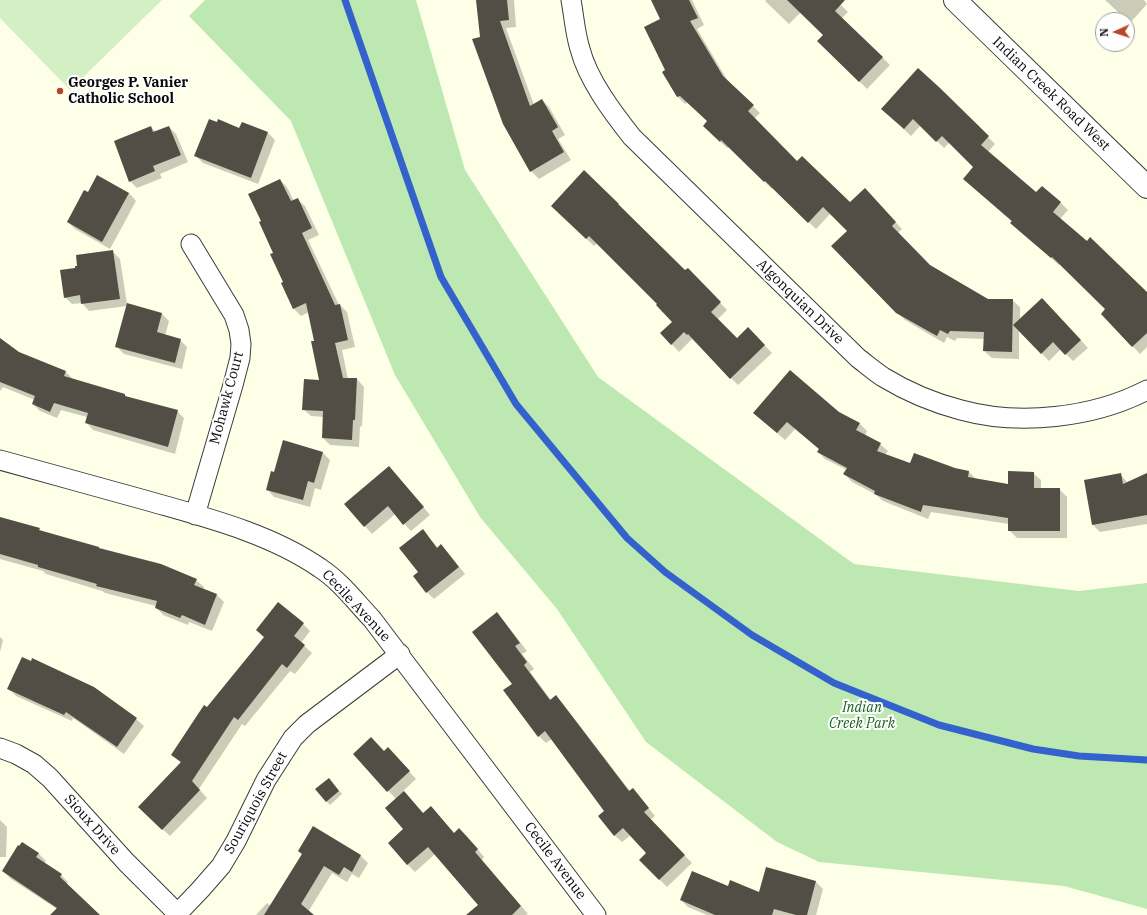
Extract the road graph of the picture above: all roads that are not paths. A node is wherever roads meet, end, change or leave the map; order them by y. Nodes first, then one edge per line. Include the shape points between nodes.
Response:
1 (572, 0) edge
2 (955, 0) edge
3 (1147, 187) edge
4 (191, 244) dead end
5 (1147, 390) edge
6 (0, 460) edge
7 (195, 515) junction
8 (400, 654) junction
9 (0, 748) edge
10 (176, 914) edge
11 (596, 915) edge

1 - 5 street, Algonquian Drive via 580,50 589,71 611,110 632,137 858,358 882,376 917,394 960,410 1004,417 1039,418 1076,414 1115,404
2 - 3 street, Indian Creek Road West
4 - 7 street, Mohawk Court via 234,316 240,330 241,344 233,385
6 - 7 street, Cecile Avenue
7 - 8 street, Cecile Avenue via 263,538 321,568 372,618
8 - 10 street, Souriquois Street via 307,724 293,738 266,780 221,866
8 - 11 street, Cecile Avenue
9 - 10 street, Sioux Drive via 34,764 50,778

